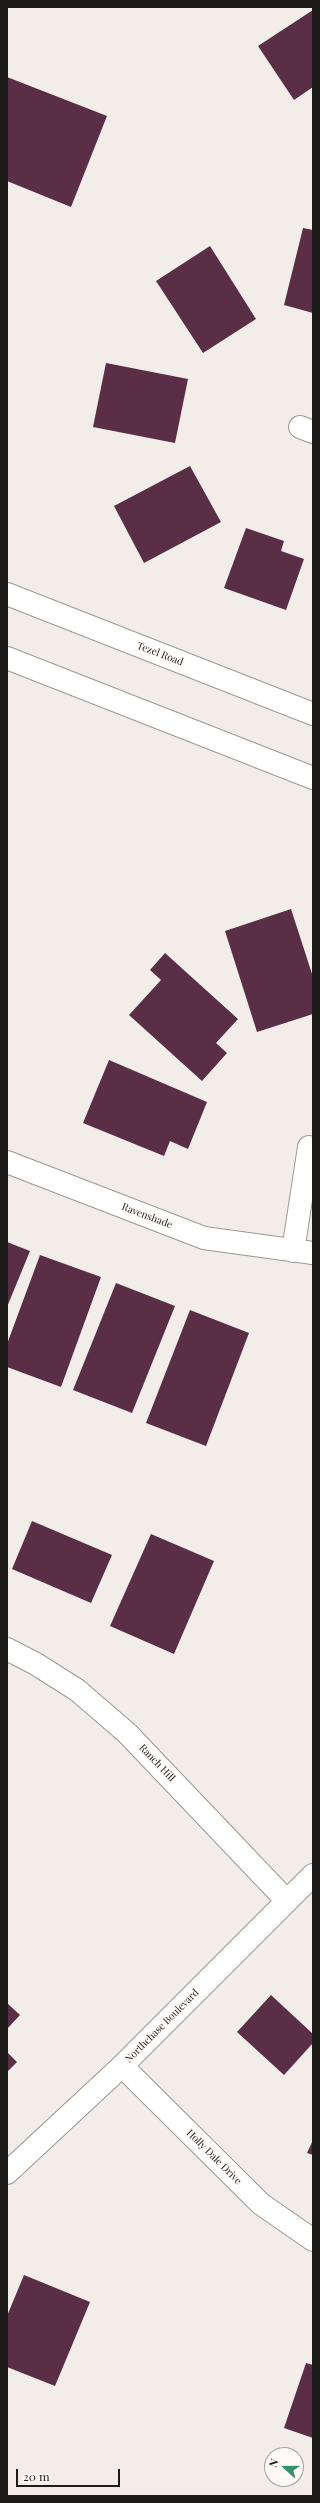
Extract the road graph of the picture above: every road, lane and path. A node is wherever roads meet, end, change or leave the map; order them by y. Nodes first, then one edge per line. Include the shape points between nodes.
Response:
1 (7, 594) edge
2 (7, 658) edge
3 (313, 714) edge
4 (313, 778) edge
5 (309, 1147) dead end
6 (7, 1162) edge
7 (303, 1252) edge
8 (7, 1649) edge
9 (313, 1875) edge
10 (287, 1900) junction
11 (122, 2066) junction
12 (7, 2173) edge
13 (313, 2240) edge

1 - 3 street, Tezel Road
2 - 4 street
5 - 7 street, Ravenshade
6 - 7 street, Ravenshade via 204,1238
8 - 10 street, Ranch Hill via 77,1690 128,1733
9 - 10 street, Northchase Boulevard
10 - 11 street, Northchase Boulevard
11 - 12 street, Northchase Boulevard
11 - 13 street, Holly Dale Drive via 262,2204

